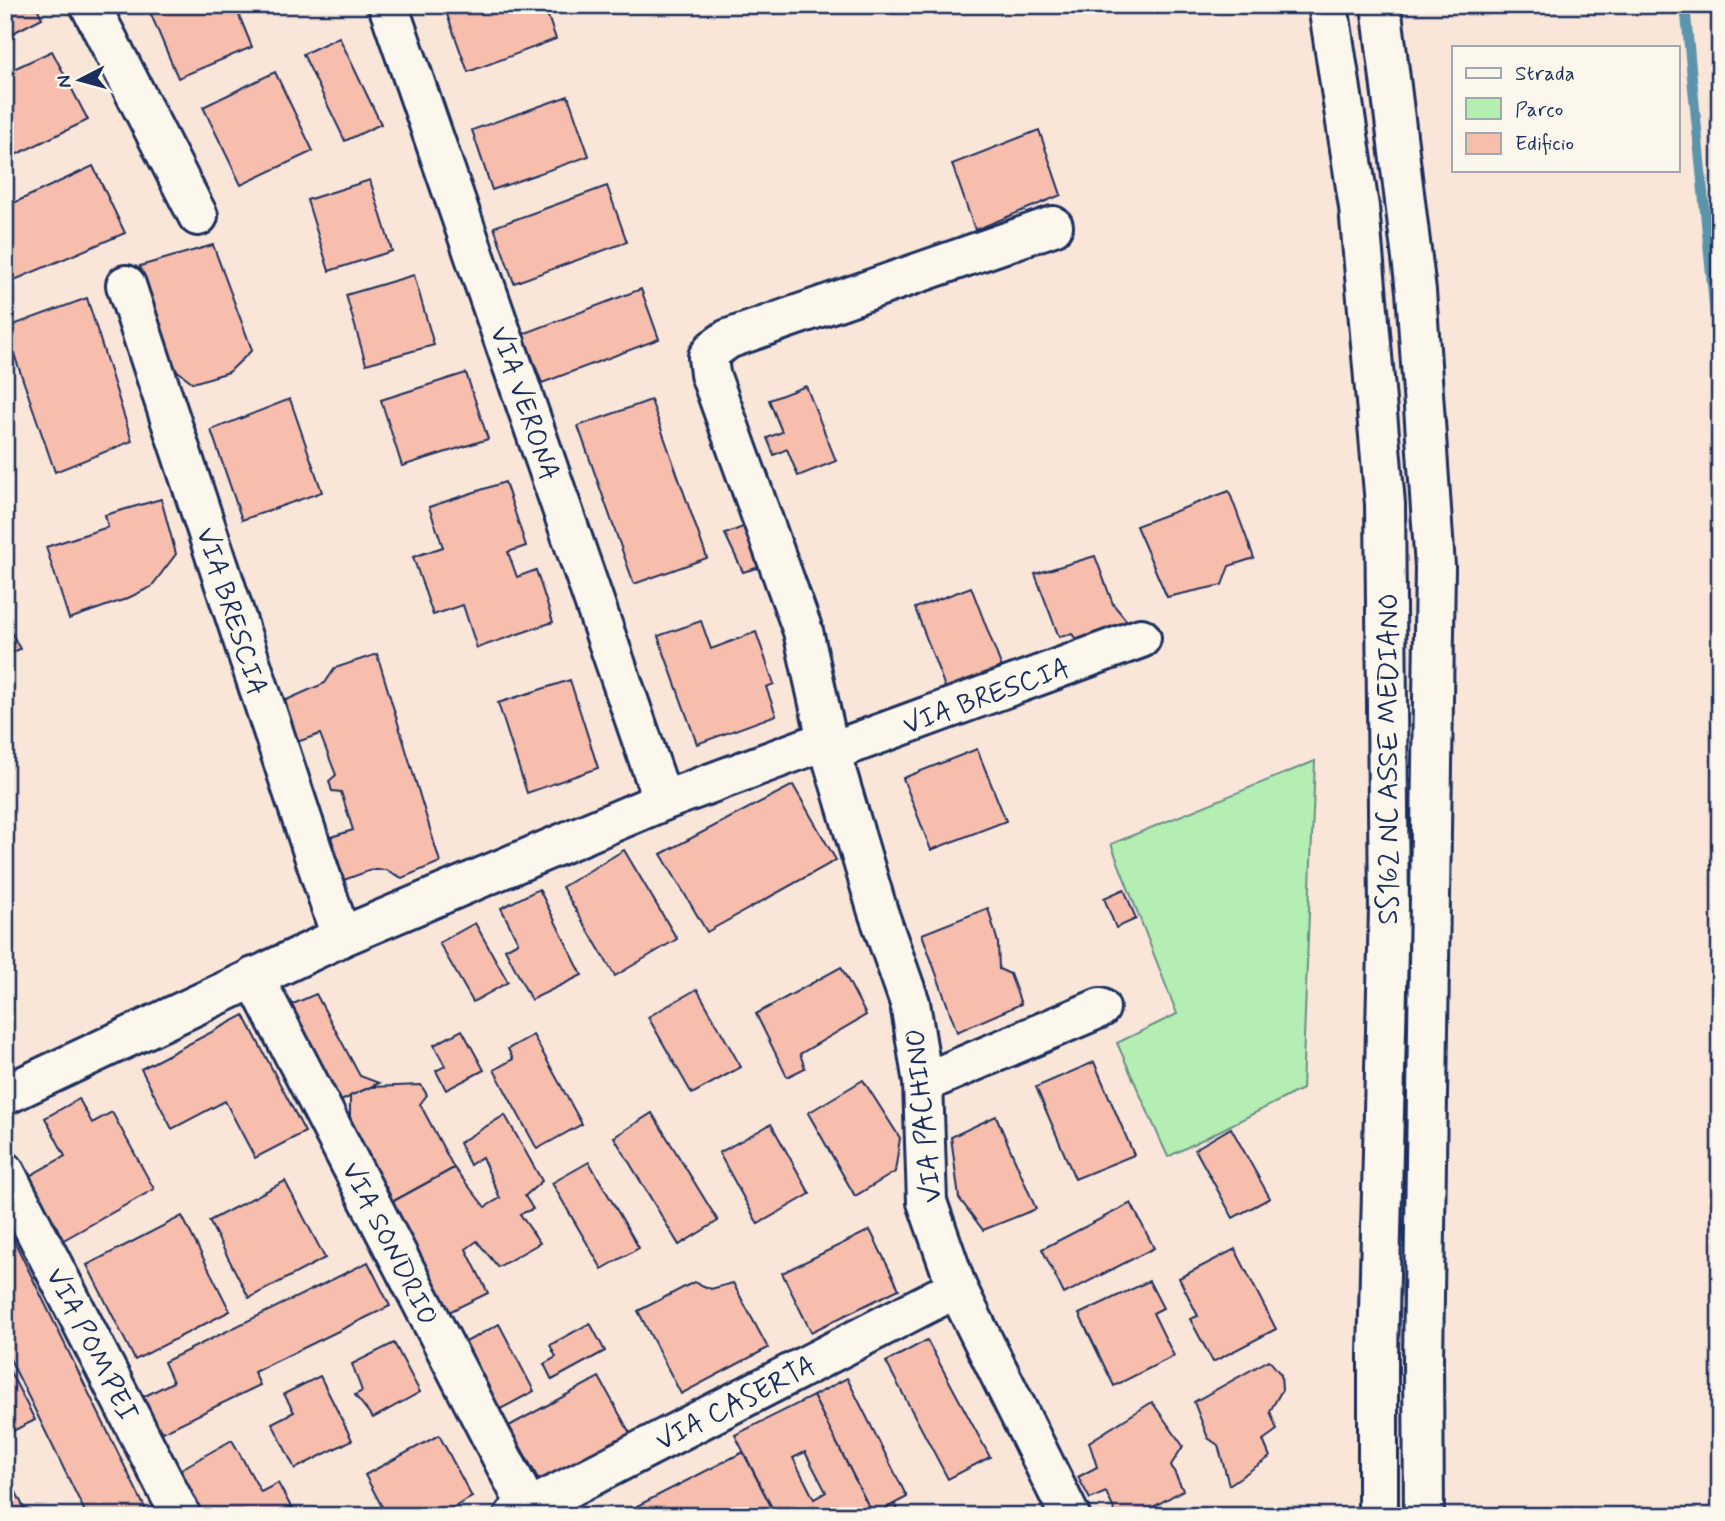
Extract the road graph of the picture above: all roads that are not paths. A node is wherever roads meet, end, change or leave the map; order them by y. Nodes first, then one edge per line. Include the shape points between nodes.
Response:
1 (90, 5) edge
2 (388, 5) edge
3 (1328, 5) edge
4 (1381, 5) edge
5 (198, 216) dead end
6 (1053, 226) dead end
7 (125, 285) dead end
8 (1142, 638) dead end
9 (828, 746) junction
10 (663, 801) junction
11 (341, 937) junction
12 (254, 977) junction
13 (1100, 1008) dead end
14 (923, 1083) junction
15 (5, 1095) edge
16 (5, 1172) edge
17 (957, 1288) junction
18 (521, 1512) edge
19 (181, 1516) edge
20 (1070, 1516) edge
21 (1378, 1516) edge
22 (1424, 1516) edge

1 - 5 main road
2 - 10 main road, VIA VERONA
3 - 21 main road, SS162 NC ASSE MEDIANO via 1359,207 1385,504 1389,908
4 - 22 main road, SS162 NC ASSE MEDIANO via 1416,291 1435,567
6 - 9 main road, VIA PACHINO via 728,340 708,357 710,374 803,631
7 - 11 main road, VIA BRESCIA
8 - 9 main road, VIA BRESCIA
9 - 10 main road, VIA BRESCIA
9 - 14 main road, VIA PACHINO via 910,1003
10 - 11 main road, VIA BRESCIA
11 - 12 main road, VIA BRESCIA
12 - 15 main road, VIA BRESCIA
12 - 18 main road, VIA SONDRIO
13 - 14 main road
14 - 17 main road, VIA PACHINO via 927,1202
16 - 19 main road, VIA POMPEI
17 - 18 main road, VIA CASERTA
17 - 20 main road, VIA PACHINO

